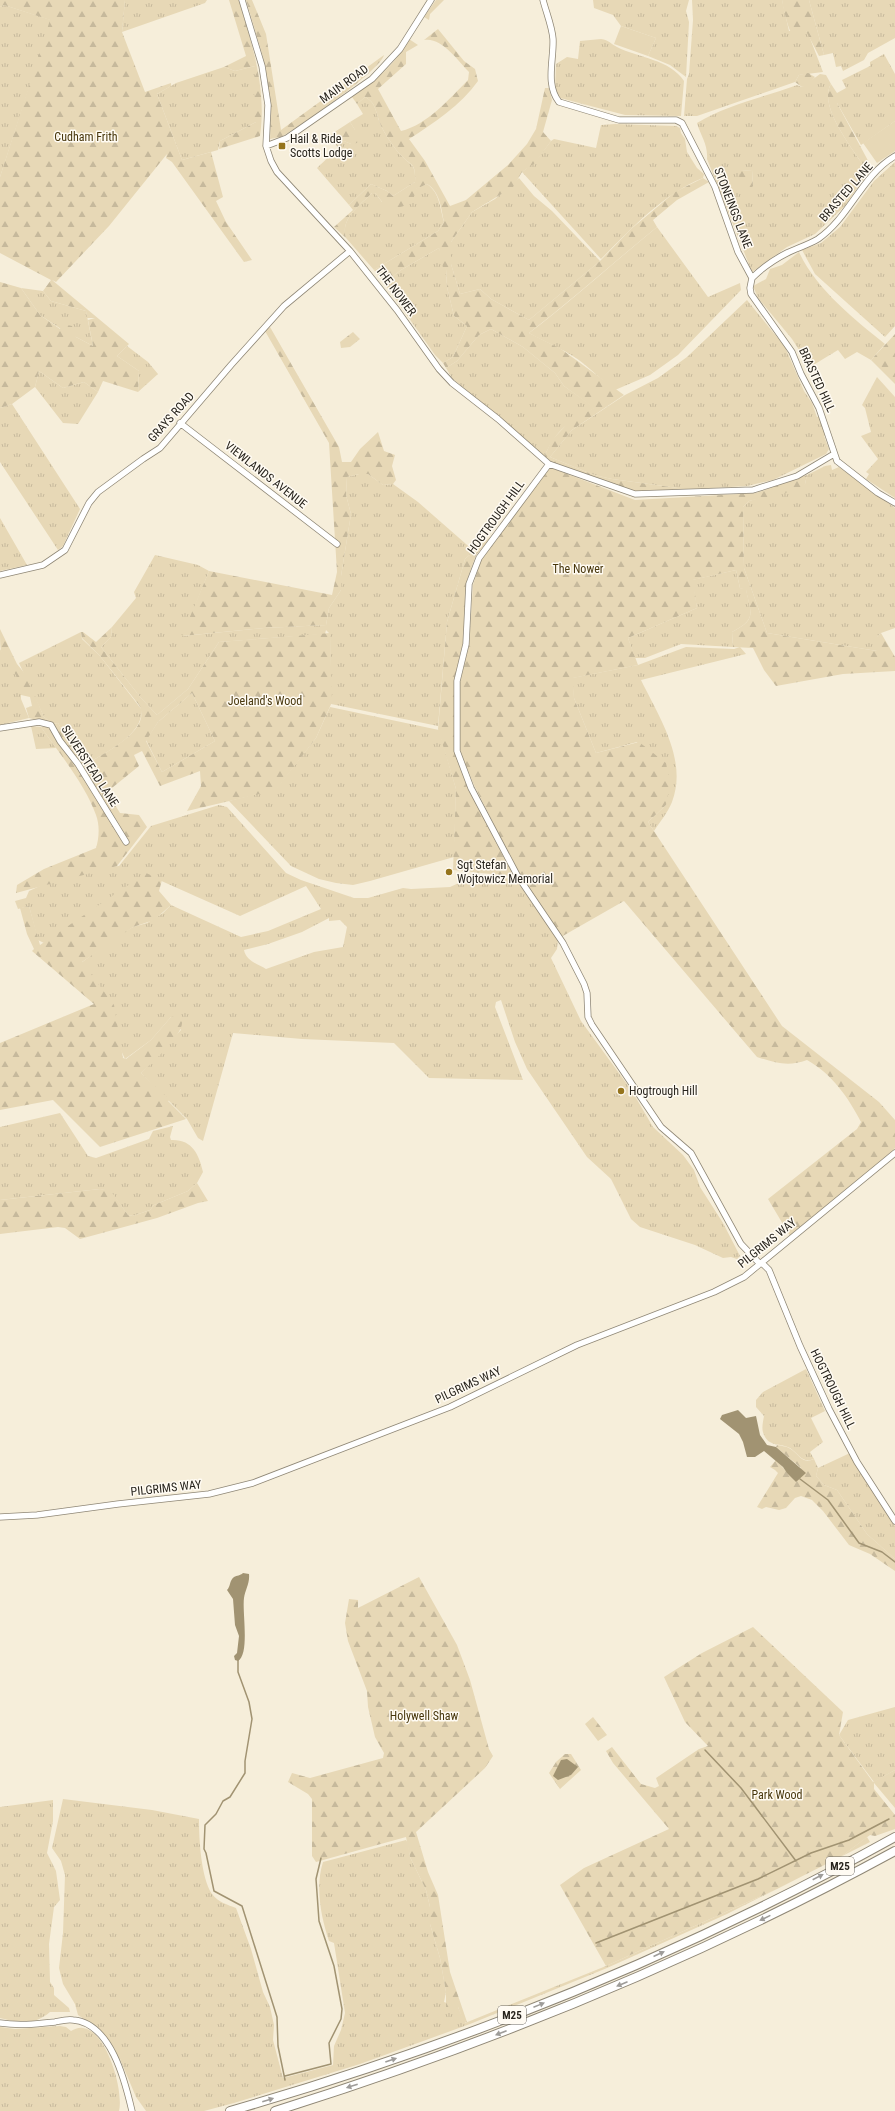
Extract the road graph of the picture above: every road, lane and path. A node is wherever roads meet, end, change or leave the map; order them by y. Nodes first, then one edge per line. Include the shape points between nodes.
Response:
1 (242, 0) edge
2 (431, 0) edge
3 (543, 0) edge
4 (266, 146) junction
5 (895, 156) edge
6 (350, 251) junction
7 (752, 278) junction
8 (180, 424) junction
9 (834, 454) junction
10 (549, 464) junction
11 (895, 503) edge
12 (337, 544) dead end
13 (0, 575) edge
14 (0, 728) edge
15 (126, 842) dead end
16 (895, 1153) edge
17 (761, 1263) junction
18 (0, 1517) edge
19 (895, 1521) edge
20 (895, 1837) edge
21 (895, 1851) edge
22 (0, 2023) edge
23 (132, 2111) edge
24 (230, 2111) edge
25 (275, 2111) edge

1 - 4 street via 262,66 268,105
2 - 4 street, MAIN ROAD via 400,49 372,79 287,138
3 - 7 street, STONEINGS LANE via 553,38 551,88 559,102 619,120 676,120 682,123 715,187 738,252
4 - 6 street, THE NOWER via 277,172
5 - 7 street, BRASTED LANE via 865,183 849,208 822,235 785,254
6 - 8 street, GRAYS ROAD via 284,306
6 - 10 street, THE NOWER via 397,310 439,370
7 - 9 street, BRASTED HILL via 751,294 789,347 819,408
8 - 12 street, VIEWLANDS AVENUE
8 - 13 street, GRAYS ROAD via 160,448 98,492 89,503 65,550 43,565
9 - 10 street, THE NOWER via 797,476 753,490 698,492 635,494
9 - 11 street, BRASTED HILL via 844,467
10 - 17 street, HOGTROUGH HILL via 479,558 469,584 466,644 457,681 457,751 471,788 517,875 563,943 584,984 588,1017 592,1025 661,1127 691,1153 741,1244
14 - 15 street, SILVERSTEAD LANE via 39,722 51,725
16 - 17 street, PILGRIMS WAY
17 - 18 street, PILGRIMS WAY via 744,1277 714,1292 577,1345 450,1406 253,1483 209,1494 37,1515
17 - 19 street, HOGTROUGH HILL via 769,1270 800,1346 857,1462
24 -> 20 highway, M25 via 429,2047 576,1989 728,1922
21 -> 25 highway, M25 via 746,1928 590,1997 435,2058
22 - 23 street via 20,2025 72,2020 93,2027 101,2034 119,2067

